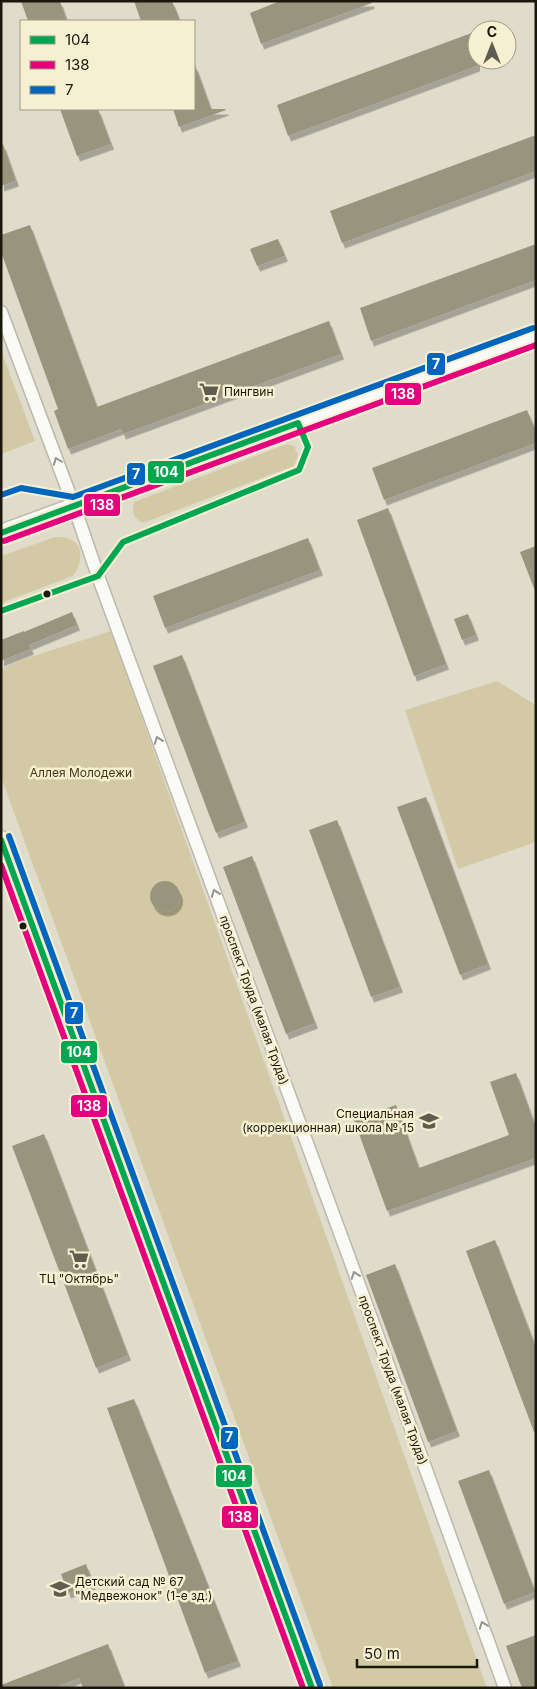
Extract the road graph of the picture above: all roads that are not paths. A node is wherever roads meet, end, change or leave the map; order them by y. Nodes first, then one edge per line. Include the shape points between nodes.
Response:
1 (1, 312) edge
2 (536, 336) edge
3 (74, 506) junction
4 (1, 533) edge
5 (1, 839) edge
6 (312, 1688) edge
7 (505, 1688) edge

3 -> 1 street, проспект Труда (малая Труда)
2 - 3 street
3 - 4 street
7 -> 3 street, проспект Труда (малая Труда)
5 - 6 street

